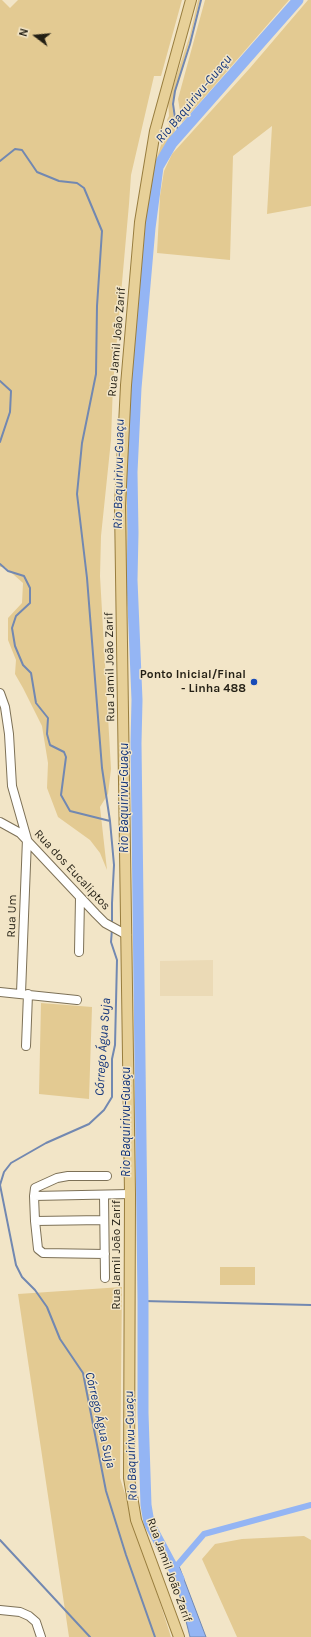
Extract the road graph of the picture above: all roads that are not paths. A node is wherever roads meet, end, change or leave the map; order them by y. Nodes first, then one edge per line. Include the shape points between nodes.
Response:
1 (190, 2) edge
2 (0, 693) edge
3 (0, 822) edge
4 (27, 839) junction
5 (80, 898) junction
6 (126, 935) junction
7 (79, 952) dead end
8 (0, 992) edge
9 (24, 993) junction
10 (77, 1000) dead end
11 (26, 1046) dead end
12 (108, 1176) dead end
13 (130, 1194) junction
14 (104, 1195) junction
15 (34, 1196) junction
16 (104, 1220) junction
17 (35, 1221) junction
18 (105, 1254) junction
19 (105, 1278) dead end
20 (0, 1610) edge
21 (41, 1637) edge
22 (179, 1637) edge

1 - 6 main road, Rua Jamil João Zarif via 163,100 148,168 140,222 126,385 120,506
2 - 4 street via 10,734 12,786
3 - 4 street, Rua dos Eucaliptos
4 - 5 street, Rua dos Eucaliptos
4 - 9 street, Rua Um
5 - 6 street, Rua dos Eucaliptos via 106,923
5 - 7 street
6 - 13 main road, Rua Jamil João Zarif
8 - 9 street
9 - 10 street
9 - 11 street, Rua Um
12 - 15 street via 62,1177 35,1188
13 - 14 street
13 - 22 main road, Rua Jamil João Zarif via 130,1485 136,1520
14 - 15 street
14 - 16 street
15 - 17 street
16 - 17 street
16 - 18 street
17 - 18 street via 38,1249 43,1253
18 - 19 street
20 - 21 street via 20,1612 29,1616 36,1622

